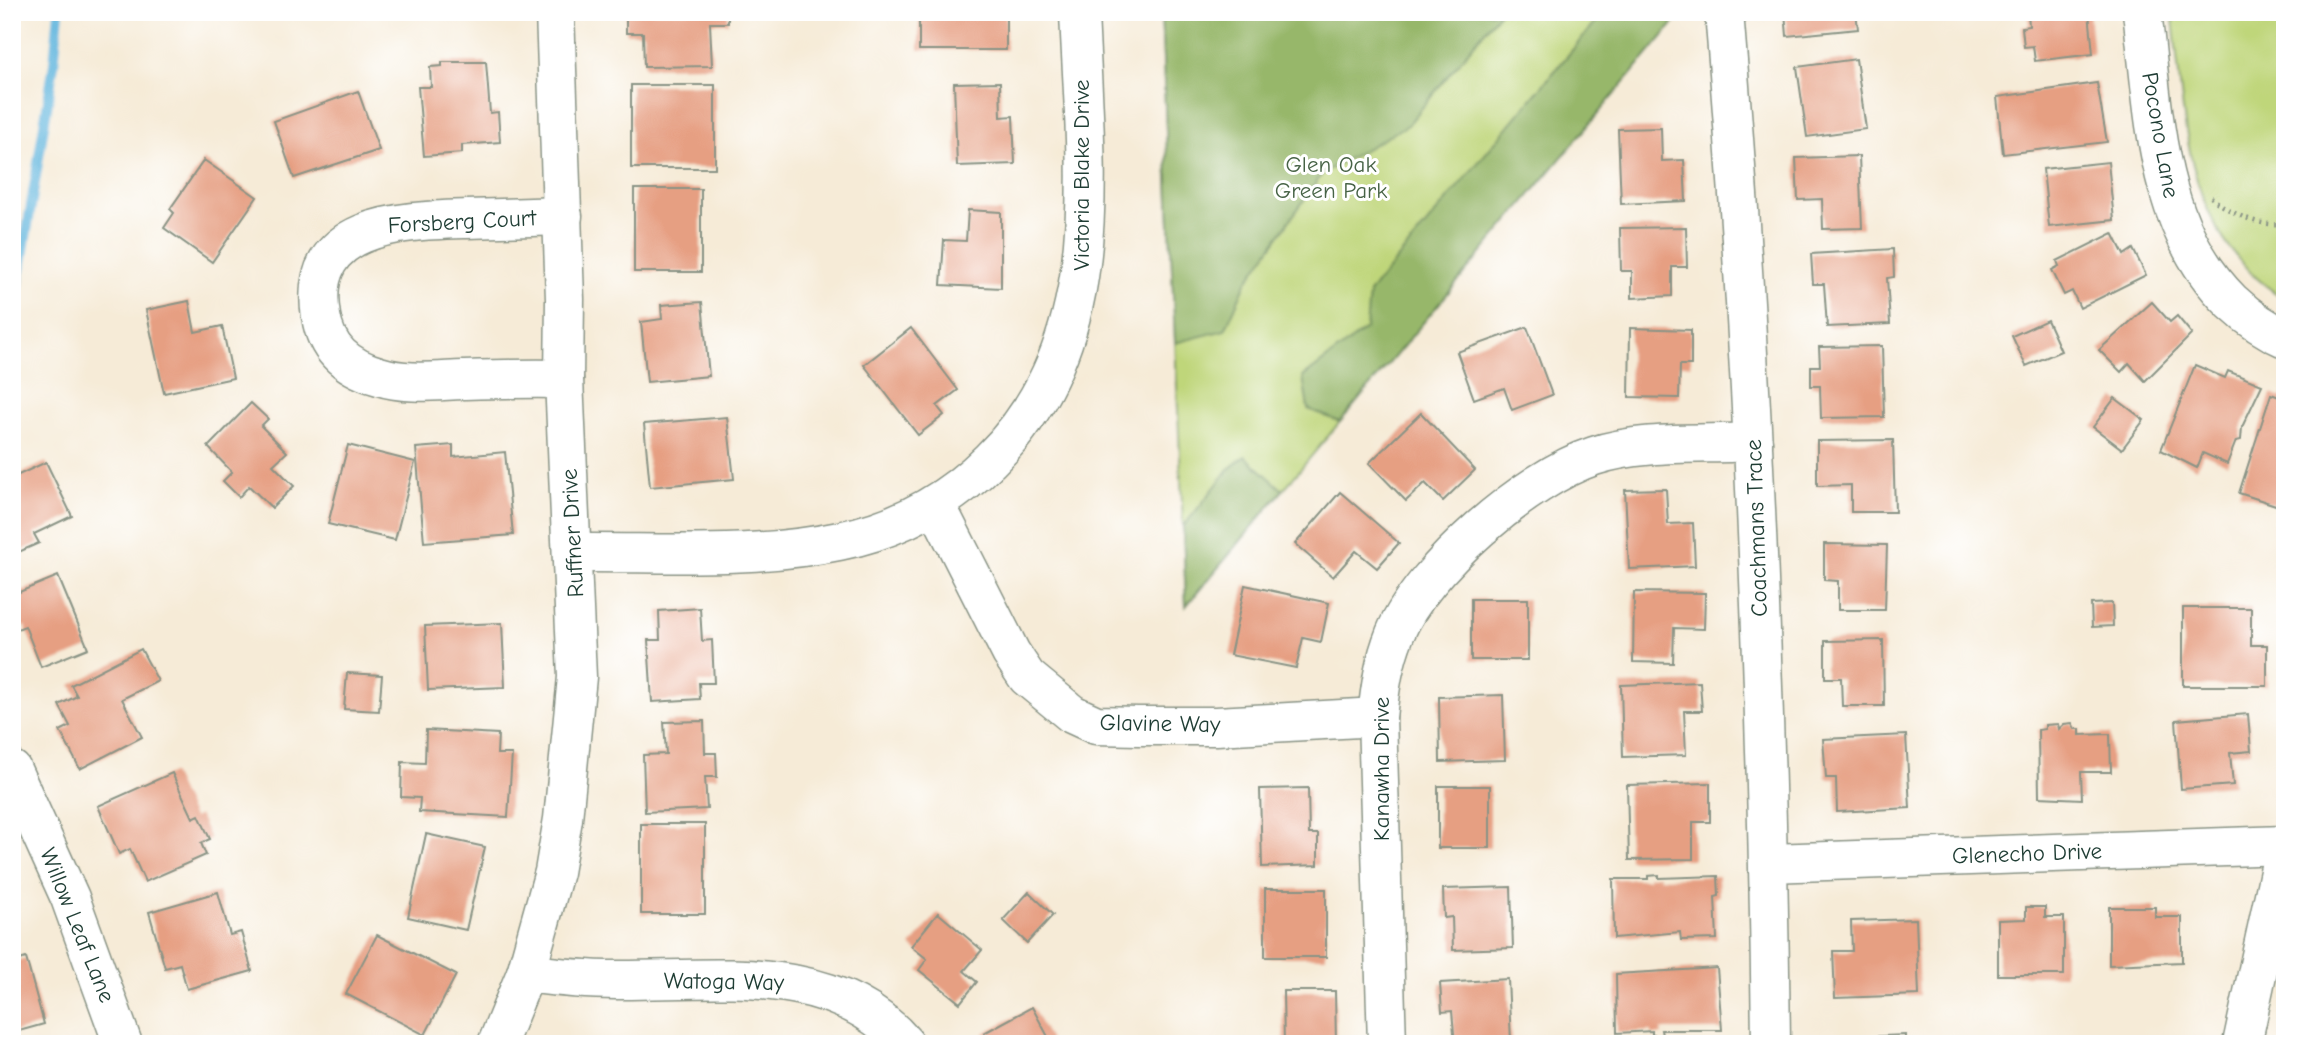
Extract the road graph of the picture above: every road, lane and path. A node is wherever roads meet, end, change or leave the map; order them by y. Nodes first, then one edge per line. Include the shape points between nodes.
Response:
1 (555, 12) edge
2 (1079, 12) edge
3 (1724, 12) edge
4 (2142, 12) edge
5 (2205, 190) dead end
6 (563, 216) junction
7 (2285, 223) edge
8 (2285, 338) edge
9 (564, 379) junction
10 (1753, 442) junction
11 (936, 505) junction
12 (574, 553) junction
13 (1377, 717) junction
14 (12, 770) edge
15 (2285, 844) edge
16 (1769, 863) junction
17 (526, 973) junction
18 (123, 1044) edge
19 (497, 1044) edge
20 (905, 1044) edge
21 (1387, 1044) edge
22 (1771, 1044) edge
23 (2242, 1044) edge

1 - 6 street, Ruffner Drive
2 - 11 street, Victoria Blake Drive via 1084,232 1075,311 1047,385 1028,416 972,478
3 - 10 street, Coachmans Trace
4 - 8 street, Pocono Lane via 2160,158 2188,246 2207,278 2242,311
5 - 7 path via 2213,200 2253,220
6 - 9 street, Ruffner Drive
6 - 9 street, Forsberg Court via 405,221 375,227 349,239 334,256 323,274 320,295 324,330 340,358 360,370 407,382
9 - 12 street, Ruffner Drive
10 - 13 street, Kanawha Drive via 1642,448 1594,456 1545,480 1496,514 1451,556 1414,600 1395,633 1381,678
10 - 16 street, Coachmans Trace
11 - 12 street, Victoria Blake Drive via 884,529 774,550
11 - 13 street, Glavine Way via 1011,653 1027,677 1072,714 1097,725 1138,726
12 - 17 street, Ruffner Drive via 577,677 563,819 554,872
13 - 21 street, Kanawha Drive
14 - 18 street, Willow Leaf Lane via 70,898
15 - 16 street, Glenecho Drive
15 - 23 street
16 - 22 street, Coachmans Trace
17 - 19 street, Ruffner Drive
17 - 20 street, Watoga Way via 615,981 713,978 789,982 851,1003

